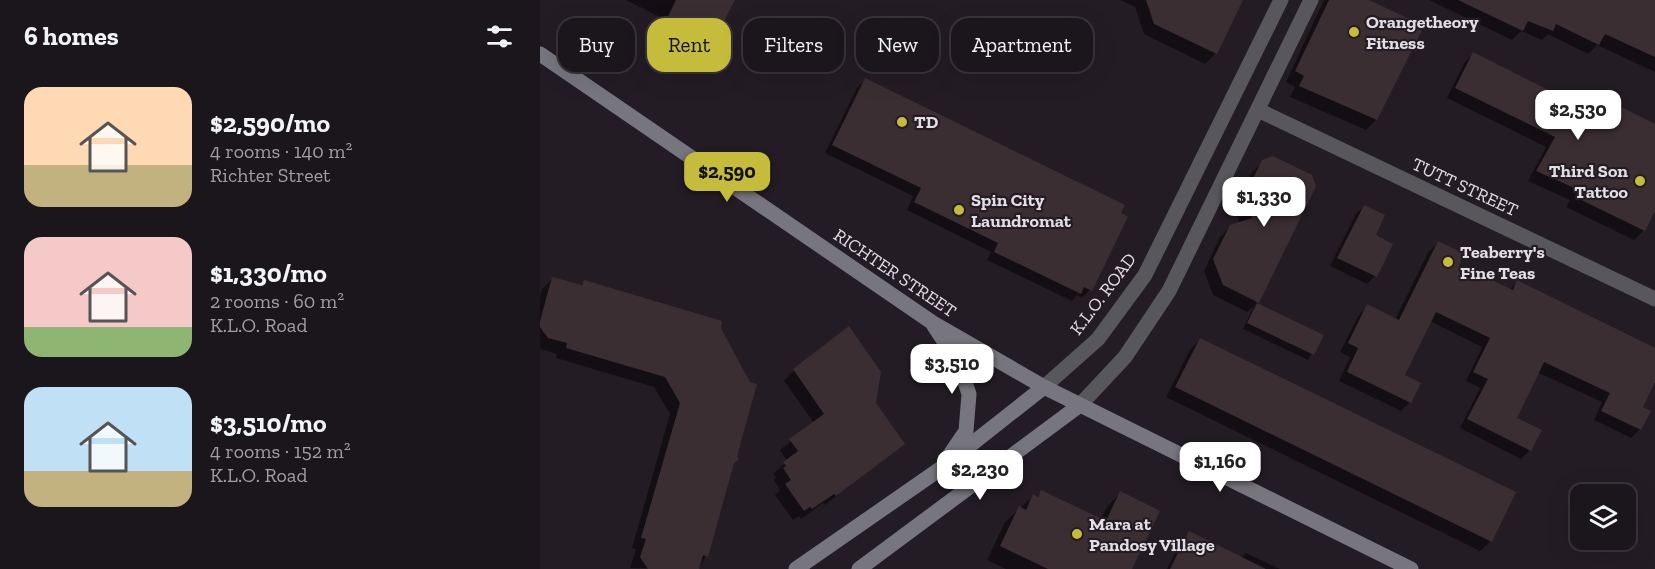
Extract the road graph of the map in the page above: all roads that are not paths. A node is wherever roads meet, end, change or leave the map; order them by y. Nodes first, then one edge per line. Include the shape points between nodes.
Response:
1 (1281, 0) edge
2 (1311, 0) edge
3 (540, 54) edge
4 (1258, 110) junction
5 (1655, 299) edge
6 (933, 323) junction
7 (1044, 387) junction
8 (1080, 405) junction
9 (940, 469) junction
10 (796, 569) edge
11 (859, 569) edge
12 (1411, 569) edge

1 - 7 street, K.L.O. ROAD via 1145,275 1098,339
2 - 4 street
3 - 6 main road, RICHTER STREET
4 - 5 street, TUTT STREET
4 - 8 street via 1169,291 1125,357
6 - 7 main road, RICHTER STREET
6 - 9 main road via 959,364 969,394 966,431
7 - 8 main road, RICHTER STREET
7 - 9 main road, K.L.O. ROAD
8 - 11 main road
8 - 12 main road, RICHTER STREET
9 - 10 main road, K.L.O. ROAD

